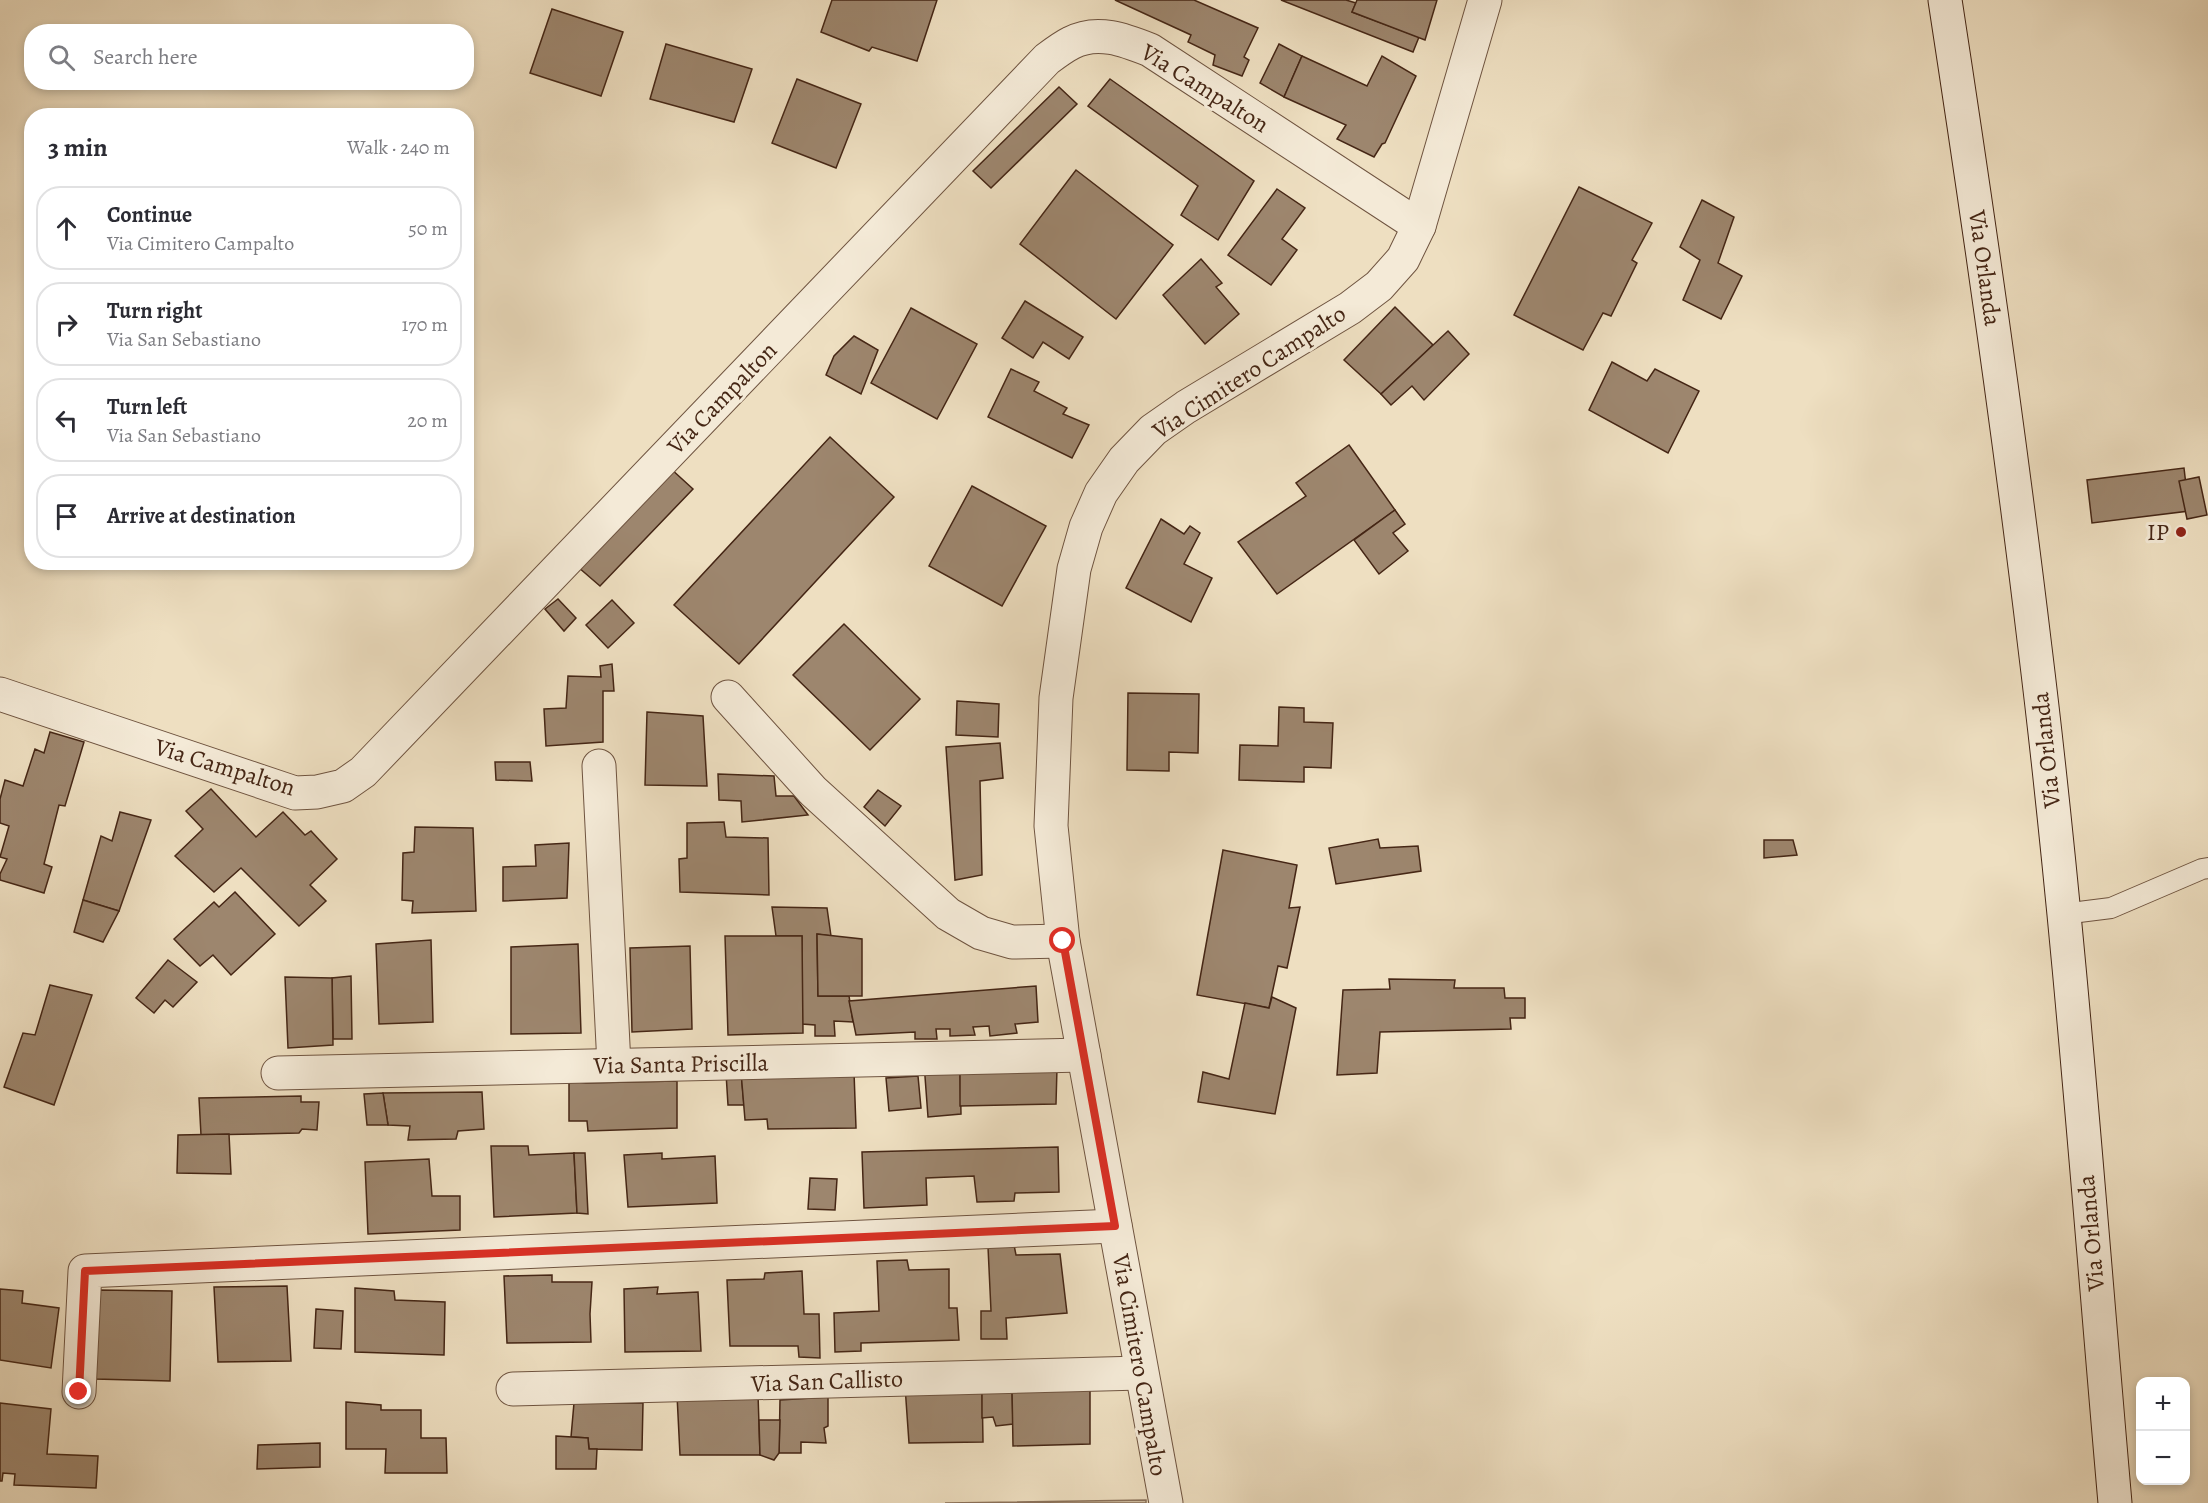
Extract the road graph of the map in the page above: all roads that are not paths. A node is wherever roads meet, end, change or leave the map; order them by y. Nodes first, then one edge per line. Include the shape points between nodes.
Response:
1 (1485, 0) edge
2 (1945, 0) edge
3 (1419, 226) junction
4 (0, 694) edge
5 (728, 697) dead end
6 (599, 766) dead end
7 (2208, 868) edge
8 (2063, 914) junction
9 (1063, 941) junction
10 (1084, 1055) junction
11 (614, 1065) junction
12 (278, 1073) dead end
13 (1115, 1226) junction
14 (1141, 1373) junction
15 (513, 1389) dead end
16 (79, 1392) dead end
17 (1166, 1503) edge
18 (2115, 1503) edge

1 - 3 street, Via Cimitero Campalto
2 - 8 street, Via Orlanda via 2033,626
3 - 4 street, Via Campalton via 1150,50 1124,39 1099,36 1073,42 1047,59 363,772 343,786 295,793
3 - 9 street, Via Cimitero Campalto via 1403,259 1379,286 1153,430 1124,460 1101,493 1074,569 1056,698 1051,826
5 - 9 street via 813,790 948,914 981,933 1012,942
6 - 11 street
7 - 8 lane via 2111,908
8 - 18 street, Via Orlanda
9 - 10 street, Via Cimitero Campalto
10 - 11 street, Via Santa Priscilla
10 - 13 street, Via Cimitero Campalto
11 - 12 street, Via Santa Priscilla
13 - 14 street, Via Cimitero Campalto
13 - 16 street via 85,1271
14 - 15 street, Via San Callisto
14 - 17 street, Via Cimitero Campalto

